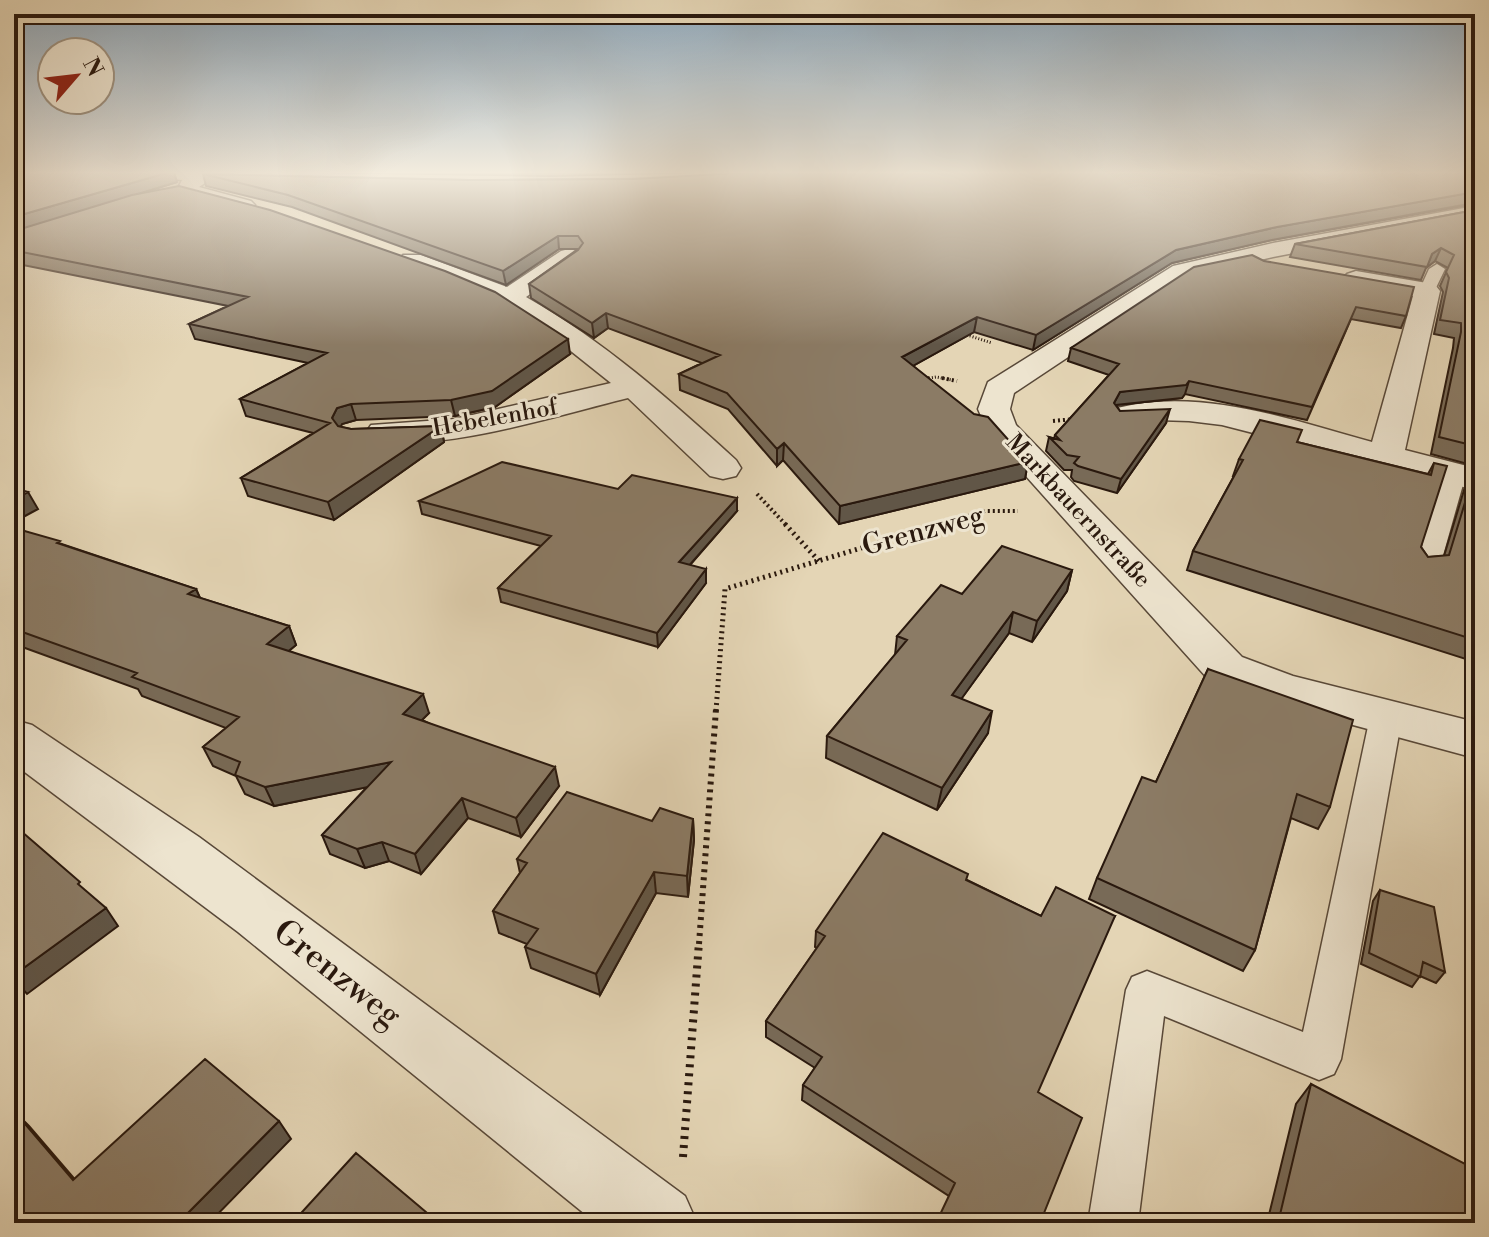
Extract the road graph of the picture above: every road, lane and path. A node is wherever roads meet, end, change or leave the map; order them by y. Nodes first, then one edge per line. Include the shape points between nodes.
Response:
1 (1384, 230) edge
2 (387, 251) edge
3 (569, 256) edge
4 (1239, 258) junction
5 (1296, 268) edge
6 (1339, 276) edge
7 (508, 298) junction
8 (961, 333) edge
9 (1047, 361) junction
10 (921, 379) edge
11 (632, 388) junction
12 (999, 389) junction
13 (1129, 415) joint
14 (1001, 428) junction
15 (356, 433) edge
16 (1386, 456) junction
17 (723, 468) joint
18 (1465, 477) edge
19 (1077, 510) junction
20 (819, 561) junction
21 (1427, 566) edge
22 (1386, 717) junction
23 (14, 738) edge
24 (1475, 740) edge
25 (655, 1221) edge
26 (1113, 1223) edge

1 - 4 street
2 - 7 street
3 - 7 street
4 - 5 street
4 - 9 street via 1182,271
6 - 16 street via 1432,280
7 - 11 street via 583,347
8 - 9 path
9 - 12 street
10 - 12 path
11 - 15 street, Hebelenhof via 455,429
11 - 17 street
12 - 14 street, Markbauernstraße via 994,409
13 - 14 path
13 - 16 street via 1154,408 1203,410
14 - 19 street, Markbauernstraße
16 - 18 street
17 - 20 path via 739,475
18 - 21 lane
19 - 20 path, Grenzweg via 985,511
19 - 22 street, Markbauernstraße via 1225,668
20 - 25 path, Grenzweg via 725,589 683,1157
22 - 24 street, Markbauernstraße
22 - 26 lane via 1319,1059 1147,990
23 - 25 street, Grenzweg via 90,787 265,918

